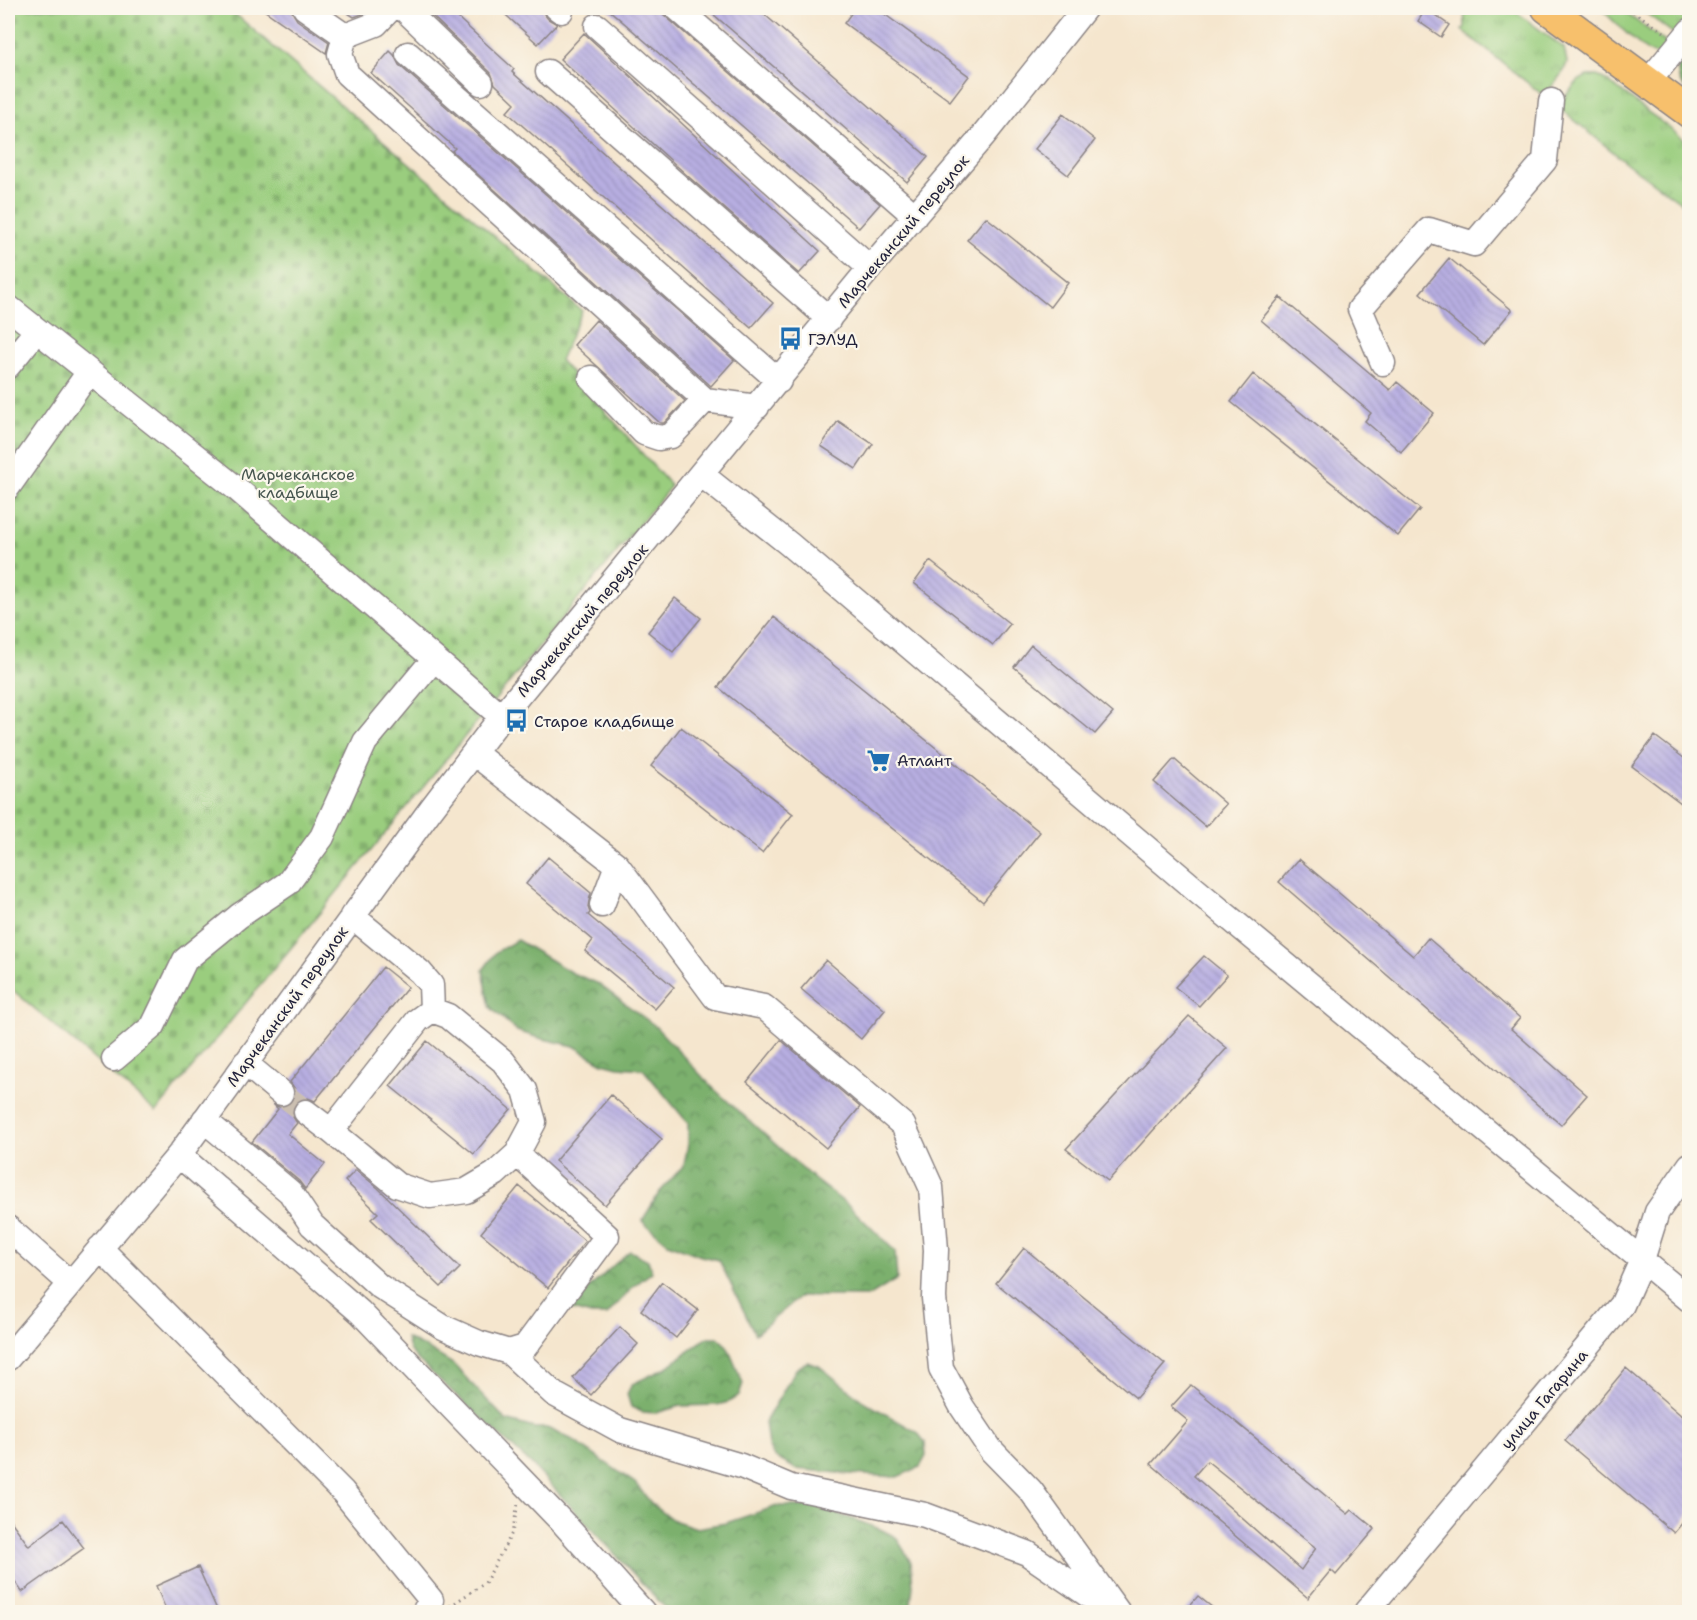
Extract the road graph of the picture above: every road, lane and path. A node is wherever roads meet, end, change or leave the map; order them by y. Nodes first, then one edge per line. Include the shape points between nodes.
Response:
1 (305, 8) edge
2 (391, 8) edge
3 (403, 8) edge
4 (677, 8) edge
5 (1085, 8) edge
6 (1547, 8) edge
7 (1628, 8) edge
8 (597, 26) dead end
9 (345, 36) junction
10 (1685, 36) edge
11 (408, 54) dead end
12 (548, 72) dead end
13 (1648, 82) junction
14 (481, 83) dead end
15 (1551, 101) dead end
16 (1689, 113) edge
17 (915, 216) junction
18 (870, 268) junction
19 (8, 307) edge
20 (829, 320) junction
21 (37, 330) junction
22 (1383, 363) dead end
23 (8, 366) edge
24 (89, 372) junction
25 (591, 378) dead end
26 (779, 381) junction
27 (705, 400) junction
28 (757, 407) junction
29 (702, 475) junction
30 (8, 487) edge
31 (434, 659) junction
32 (502, 717) junction
33 (474, 753) junction
34 (617, 865) junction
35 (602, 905) dead end
36 (352, 916) junction
37 (432, 1010) junction
38 (114, 1059) dead end
39 (245, 1063) junction
40 (281, 1093) tunnel mouth
41 (306, 1112) tunnel mouth
42 (204, 1120) junction
43 (331, 1131) junction
44 (517, 1154) junction
45 (179, 1155) junction
46 (1689, 1166) edge
47 (8, 1228) edge
48 (100, 1248) junction
49 (1642, 1260) junction
50 (70, 1283) junction
51 (1689, 1300) edge
52 (509, 1352) junction
53 (8, 1359) edge
54 (523, 1482) junction
55 (450, 1606) dead end
56 (424, 1612) edge
57 (643, 1612) edge
58 (1113, 1612) edge
59 (1119, 1612) edge
60 (1366, 1612) edge

1 - 9 street
2 - 9 street via 376,24
3 - 14 street
4 - 17 street
5 - 17 street, Марчеканский переулок
6 - 13 main road
7 - 10 path
8 - 18 street
9 - 27 street via 340,54 347,74
10 - 13 street
11 - 26 street
12 - 20 street
13 - 16 main road
15 - 22 street via 1545,160 1474,244 1429,230 1360,309
17 - 18 street, Марчеканский переулок
18 - 20 street, Марчеканский переулок
19 - 21 street
20 - 26 street, Марчеканский переулок
21 - 23 street
21 - 24 street
24 - 30 street
24 - 31 street via 237,489
25 - 27 street via 644,434 659,438 670,436
26 - 28 street, Марчеканский переулок
27 - 28 street
28 - 29 street, Марчеканский переулок
29 - 32 street, Марчеканский переулок
29 - 49 street
31 - 32 street
31 - 38 street via 365,742 322,837 288,883 239,915 184,960 153,1026
32 - 33 street, Марчеканский переулок
33 - 34 street
33 - 36 street, Марчеканский переулок
34 - 35 street
34 - 59 street via 715,997 764,1007 903,1125 931,1187 936,1250 934,1298 941,1368 991,1450 1030,1491
36 - 37 street via 420,972 431,985
36 - 39 street, Марчеканский переулок
37 - 43 street via 418,1020
37 - 44 street via 448,1016 502,1061 525,1090 534,1122
39 - 40 street
39 - 42 street, Марчеканский переулок
41 - 43 street
42 - 45 street, Марчеканский переулок
42 - 52 street via 290,1192 312,1225 379,1286 443,1327
43 - 44 street via 397,1185 430,1196 466,1191 495,1174
44 - 52 street via 608,1236 525,1347
45 - 48 street, Марчеканский переулок
45 - 54 street via 360,1312
46 - 49 street, улица Гагарина via 1657,1212
47 - 50 street
48 - 50 street, Марчеканский переулок
48 - 56 street via 343,1492 431,1600
49 - 51 street
49 - 60 street, улица Гагарина via 1622,1305
50 - 53 street, Марчеканский переулок
52 - 58 street via 554,1394 620,1430 741,1466 791,1487 925,1515 1027,1553
54 - 55 path via 512,1533 485,1582
54 - 57 street

